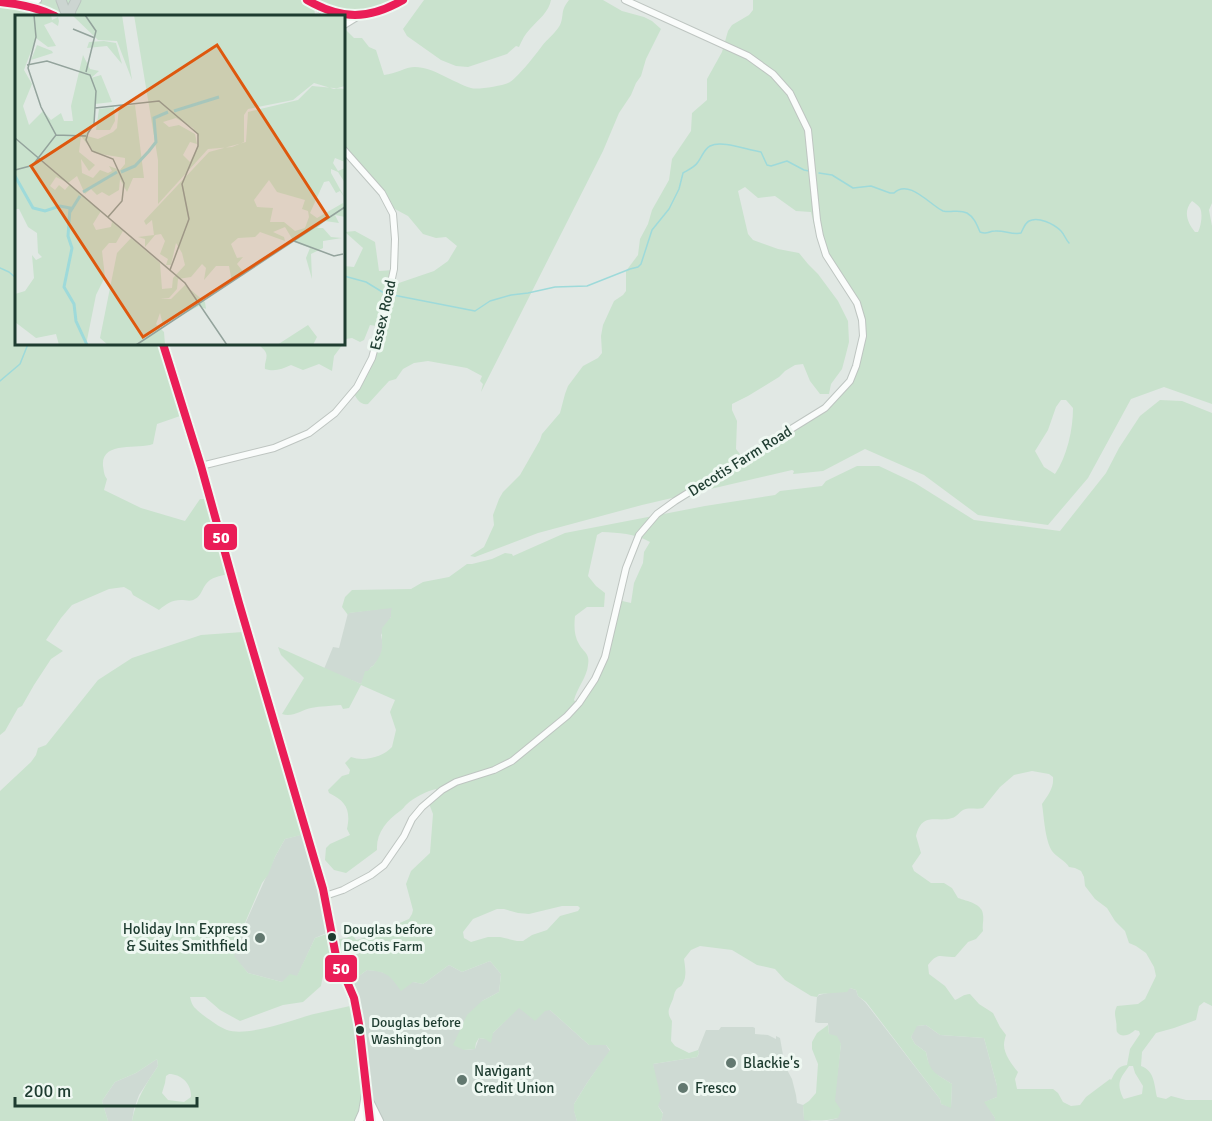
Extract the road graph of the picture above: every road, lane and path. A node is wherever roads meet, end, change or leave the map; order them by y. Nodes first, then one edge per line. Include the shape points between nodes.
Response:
1 (38, 0) edge
2 (61, 0) edge
3 (76, 0) edge
4 (403, 0) edge
5 (626, 0) edge
6 (5, 2) edge
7 (310, 2) edge
8 (22, 4) junction
9 (53, 15) edge
10 (68, 15) edge
11 (68, 15) edge
12 (319, 15) edge
13 (329, 15) edge
14 (357, 17) junction
15 (345, 24) edge
16 (345, 151) edge
17 (163, 345) edge
18 (201, 466) junction
19 (325, 896) junction
20 (367, 1091) junction
21 (359, 1121) edge
22 (370, 1121) edge
23 (379, 1121) edge

1 - 8 street
2 - 10 main road
3 - 11 main road
4 - 14 street via 376,14
5 - 19 street, Decotis Farm Road via 748,56 773,74 790,93 808,130 817,220 826,255 847,286 862,320 856,366 850,381 825,408 675,501 639,535 616,605 605,657 595,679 567,716 512,761 442,790 412,819 384,865 343,890
6 - 8 street
7 - 12 street
7 - 13 street
7 - 14 street
8 - 9 street
14 - 15 street
16 - 18 street, Essex Road via 382,194 393,214 394,269 372,358 357,387 335,413 309,433 274,448
17 - 18 main road
18 - 19 main road
19 - 20 main road via 336,956 356,1007
20 - 21 main road
20 - 22 main road
20 - 23 main road

